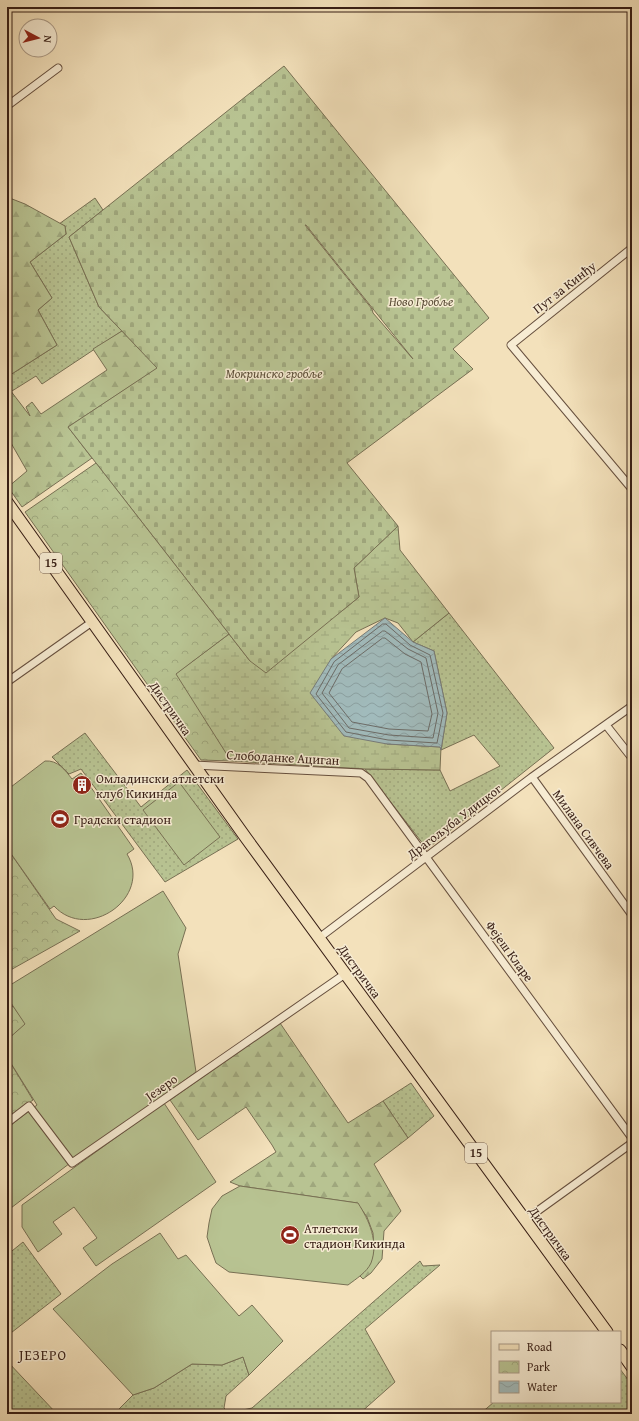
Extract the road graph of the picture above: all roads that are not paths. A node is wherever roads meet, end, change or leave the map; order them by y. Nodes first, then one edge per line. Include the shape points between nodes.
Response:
1 (58, 68) dead end
2 (7, 106) edge
3 (632, 248) edge
4 (632, 489) edge
5 (7, 502) edge
6 (93, 623) junction
7 (7, 682) edge
8 (632, 706) edge
9 (606, 725) junction
10 (632, 758) edge
11 (194, 765) junction
12 (532, 777) junction
13 (368, 778) joint
14 (427, 857) junction
15 (632, 915) edge
16 (319, 938) junction
17 (345, 974) junction
18 (7, 1123) edge
19 (632, 1138) edge
20 (632, 1143) edge
21 (525, 1220) junction
22 (606, 1331) edge
23 (621, 1351) edge
24 (632, 1367) edge

1 - 2 street
3 - 4 street, Пут за Кинђу via 511,345
5 - 6 main road, 15
6 - 7 street
6 - 11 main road, Дистричка / 15
8 - 9 street, Драгољуба Удицког
9 - 10 street
9 - 12 street, Драгољуба Удицког
11 - 13 street, Слободанке Ациган via 361,773
11 - 16 main road, Дистричка / 15
12 - 14 street, Драгољуба Удицког
12 - 15 street, Милана Сивчева
13 - 14 street, Фејеш Кларе
14 - 16 street, Драгољуба Удицког
14 - 19 street, Фејеш Кларе
16 - 17 main road, Дистричка / 15
17 - 18 street, Језеро via 72,1163 29,1106
17 - 21 main road, Дистричка / 15
20 - 21 street
21 - 22 main road, Дистричка / 15
23 - 24 main road

